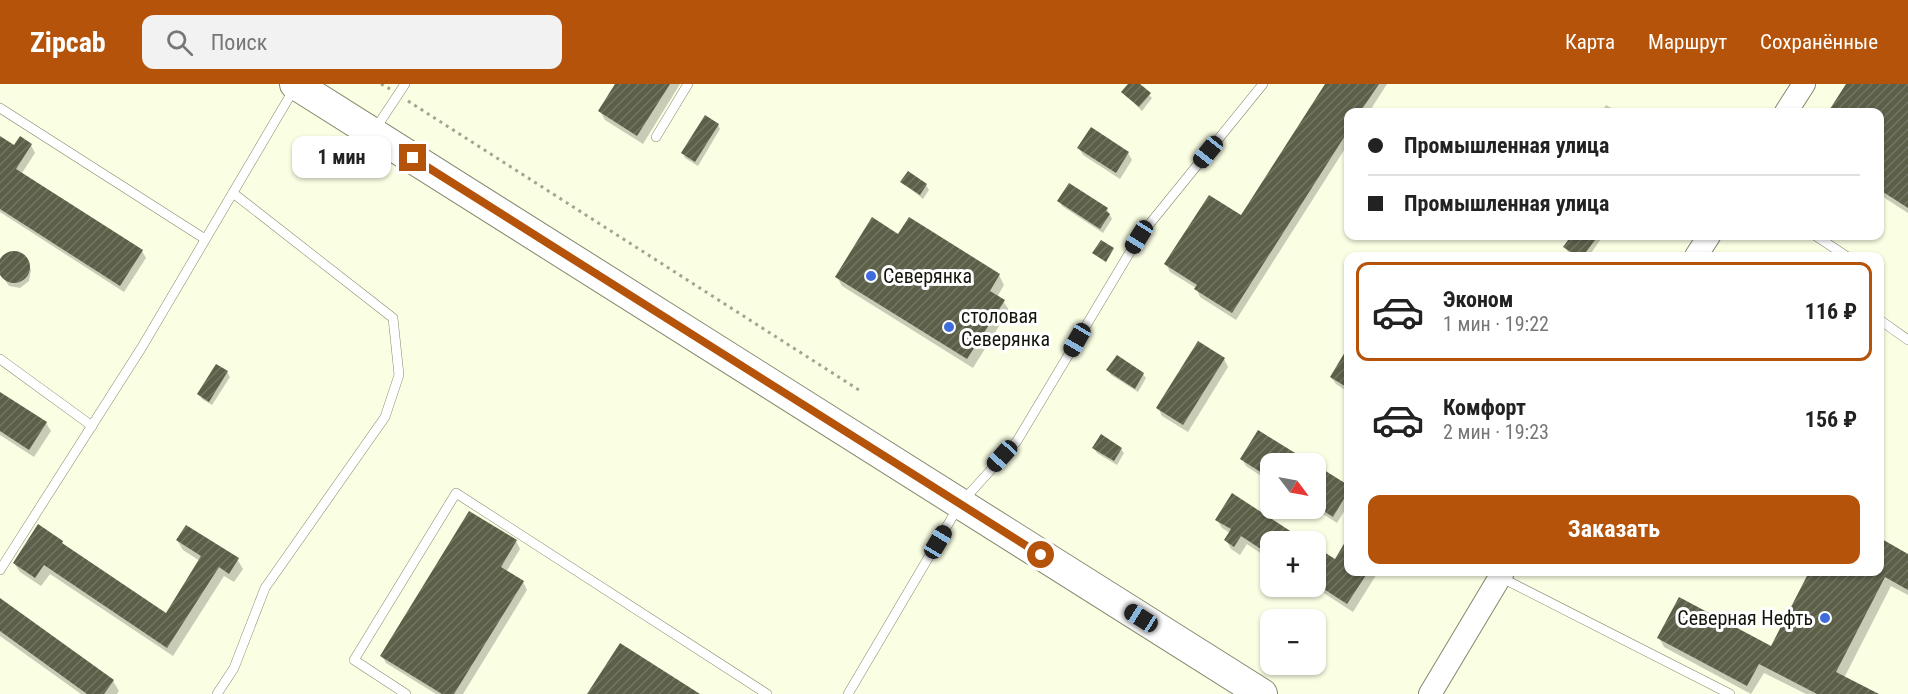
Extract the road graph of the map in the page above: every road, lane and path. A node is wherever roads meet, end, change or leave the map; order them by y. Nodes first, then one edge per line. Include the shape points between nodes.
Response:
1 (296, 84) edge
2 (381, 84) edge
3 (405, 84) edge
4 (688, 84) edge
5 (1263, 84) edge
6 (1804, 84) edge
7 (398, 95) junction
8 (0, 108) edge
9 (1789, 108) edge
10 (372, 133) junction
11 (656, 137) dead end
12 (233, 192) junction
13 (205, 240) junction
14 (1822, 240) edge
15 (1840, 252) edge
16 (1884, 323) edge
17 (1908, 340) edge
18 (0, 359) edge
19 (859, 390) dead end
20 (92, 426) junction
21 (960, 504) junction
22 (0, 570) edge
23 (1500, 576) edge
24 (1505, 576) edge
25 (217, 694) edge
26 (406, 694) edge
27 (767, 694) edge
28 (848, 694) edge
29 (1262, 694) edge
30 (1430, 694) edge
31 (1730, 694) edge

1 - 10 main road
1 - 12 lane
2 - 7 path
3 - 7 lane
4 - 11 lane
5 - 21 lane via 1139,237 1017,441
6 - 9 street
7 - 10 lane
7 - 19 path
8 - 13 lane
10 - 21 main road
12 - 13 lane
12 - 25 lane via 393,318 399,375 385,417 265,588 234,668
13 - 20 lane
14 - 15 lane
16 - 17 lane
18 - 20 lane
20 - 22 lane
21 - 28 lane
21 - 29 main road
23 - 30 street
24 - 31 lane
26 - 27 lane via 354,660 456,493

